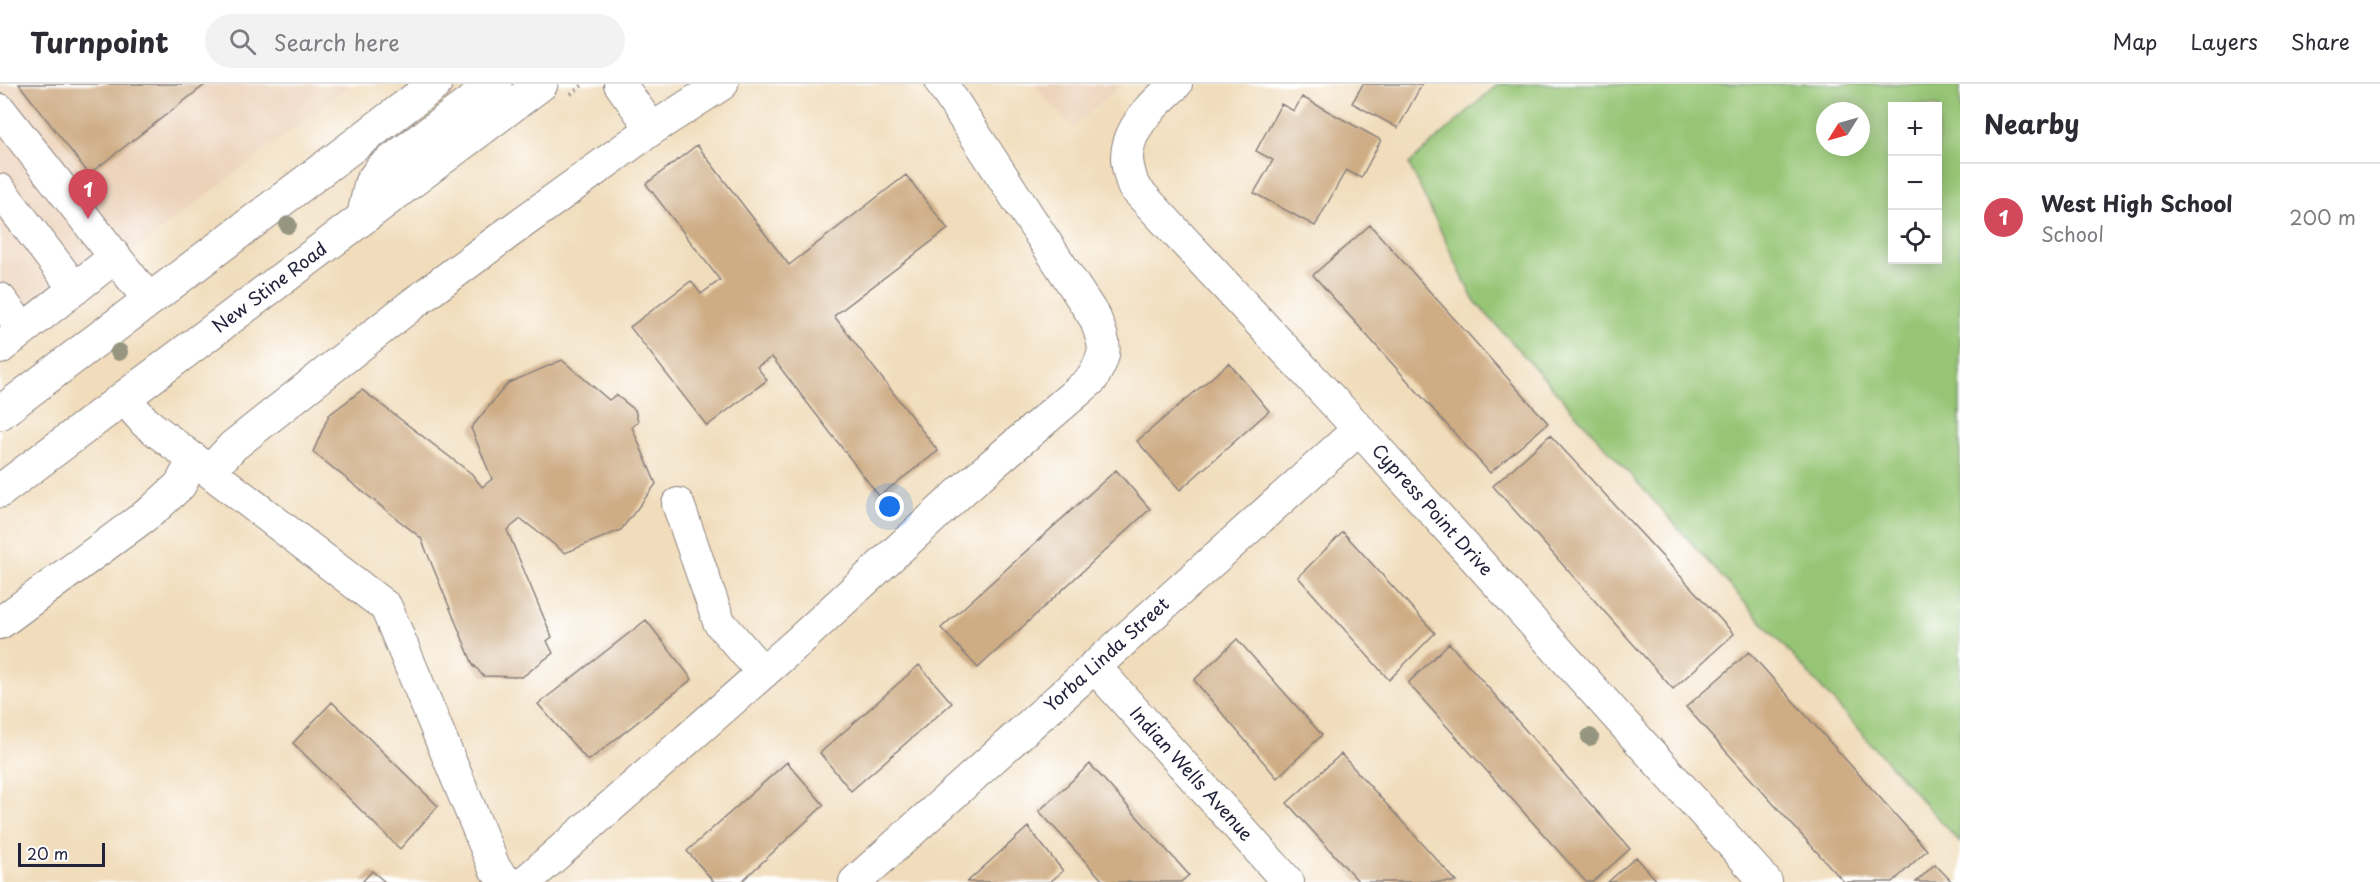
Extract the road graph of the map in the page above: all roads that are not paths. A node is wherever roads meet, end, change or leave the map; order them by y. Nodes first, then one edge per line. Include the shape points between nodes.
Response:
1 (435, 84) edge
2 (495, 84) edge
3 (540, 84) edge
4 (620, 84) edge
5 (722, 84) edge
6 (942, 84) edge
7 (1176, 84) edge
8 (0, 110) edge
9 (652, 129) junction
10 (0, 190) edge
11 (363, 218) junction
12 (115, 257) junction
13 (75, 289) junction
14 (0, 299) edge
15 (149, 300) junction
16 (12, 338) edge
17 (124, 398) junction
18 (4, 401) edge
19 (1359, 429) junction
20 (202, 465) junction
21 (0, 491) edge
22 (678, 504) dead end
23 (0, 623) edge
24 (1094, 666) junction
25 (763, 673) junction
26 (507, 882) edge
27 (525, 882) edge
28 (855, 882) edge
29 (1288, 882) edge
30 (1766, 882) edge

1 - 15 main road
2 - 11 main road via 381,169 371,183
3 - 11 main road, New Stine Road
4 - 9 street
5 - 9 street
6 - 25 street via 1095,318 1104,359 1092,378
7 - 19 street, Cypress Point Drive via 1134,129 1126,158 1133,186
8 - 12 street
9 - 20 street via 414,303 233,446
10 - 13 street
11 - 17 main road, New Stine Road
12 - 13 street
12 - 15 street
13 - 16 street
14 - 16 street
15 - 18 main road
17 - 20 street via 145,422
17 - 21 main road, New Stine Road
19 - 24 street, Yorba Linda Street
19 - 30 street, Cypress Point Drive
20 - 23 street via 153,510
20 - 26 street via 386,607 495,869
22 - 25 street via 719,622
24 - 28 street, Yorba Linda Street
24 - 29 street, Indian Wells Avenue
25 - 27 street

